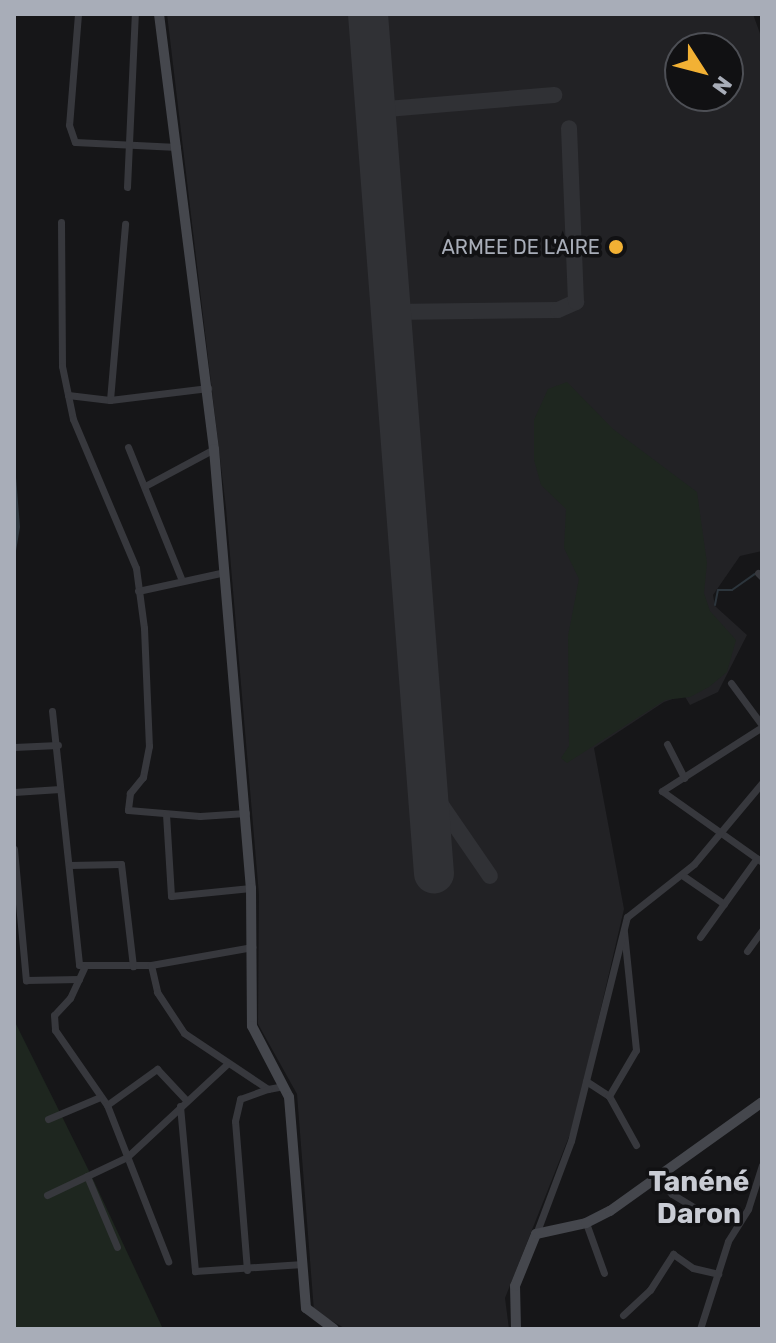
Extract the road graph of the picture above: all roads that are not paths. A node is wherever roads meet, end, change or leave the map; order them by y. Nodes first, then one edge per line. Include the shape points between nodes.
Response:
1 (78, 14) edge
2 (135, 14) edge
3 (159, 14) edge
4 (131, 145) junction
5 (177, 147) junction
6 (127, 187) dead end
7 (61, 222) dead end
8 (125, 224) dead end
9 (208, 388) junction
10 (68, 395) junction
11 (110, 400) junction
12 (128, 447) dead end
13 (214, 449) junction
14 (145, 486) junction
15 (225, 572) junction
16 (181, 578) junction
17 (138, 591) junction
18 (731, 683) dead end
19 (52, 711) dead end
20 (762, 726) edge
21 (667, 744) dead end
22 (58, 745) junction
23 (14, 747) edge
24 (684, 778) junction
25 (762, 783) edge
26 (60, 789) junction
27 (14, 792) edge
28 (246, 813) junction
29 (166, 814) junction
30 (719, 831) junction
31 (14, 849) edge
32 (759, 860) edge
33 (69, 865) junction
34 (682, 875) junction
35 (251, 888) junction
36 (724, 904) junction
37 (624, 926) junction
38 (762, 930) edge
39 (700, 937) dead end
40 (252, 947) junction
41 (747, 951) dead end
42 (151, 965) junction
43 (133, 966) junction
44 (84, 968) junction
45 (79, 979) junction
46 (227, 1064) junction
47 (586, 1081) junction
48 (284, 1086) junction
49 (268, 1089) junction
50 (609, 1096) junction
51 (100, 1097) junction
52 (762, 1102) edge
53 (183, 1103) junction
54 (107, 1105) junction
55 (48, 1119) dead end
56 (636, 1145) dead end
57 (127, 1157) junction
58 (762, 1165) edge
59 (87, 1176) junction
60 (658, 1178) junction
61 (47, 1195) dead end
62 (710, 1217) dead end
63 (586, 1223) junction
64 (536, 1234) junction
65 (117, 1247) dead end
66 (168, 1261) dead end
67 (303, 1264) junction
68 (247, 1270) junction
69 (604, 1273) dead end
70 (718, 1274) junction
71 (623, 1315) dead end
72 (334, 1329) edge
73 (516, 1329) edge
74 (700, 1329) edge

1 - 4 street via 75,142
2 - 4 street
3 - 5 street
4 - 5 street
4 - 6 street
5 - 9 street
7 - 10 street via 62,366
8 - 11 street
9 - 11 street
9 - 13 street
10 - 11 street
10 - 17 street via 73,419 136,568
12 - 14 street
13 - 14 street
13 - 15 street
14 - 16 street
15 - 16 street
15 - 28 street
16 - 17 street
17 - 29 street via 149,746 128,810
18 - 20 street
19 - 22 street
20 - 24 street
21 - 24 street
22 - 23 street
22 - 26 street
24 - 30 street via 662,791
25 - 30 street
26 - 27 street
26 - 33 street
28 - 29 street
28 - 35 street
29 - 35 street via 171,896
30 - 32 street
30 - 34 street
31 - 45 street via 26,980
32 - 36 street
33 - 43 street via 121,864
33 - 44 street via 76,959
34 - 36 street
34 - 37 street via 633,909
35 - 40 street
36 - 39 street
37 - 47 street
37 - 50 street via 636,1050
38 - 41 street
40 - 42 street
40 - 48 street via 252,1026
42 - 43 street
42 - 46 street via 157,992 184,1033
43 - 44 street
44 - 45 street
45 - 51 street via 54,1015 55,1030
46 - 49 street
46 - 53 street
47 - 50 street
47 - 64 street via 571,1141
48 - 49 street
48 - 67 street
49 - 68 street via 240,1099 235,1121
50 - 56 street
51 - 54 street
51 - 55 street
52 - 60 street
53 - 54 street via 157,1069
53 - 57 street
53 - 68 street via 193,1267 199,1273
54 - 57 street
57 - 59 street
57 - 66 street
58 - 70 street
59 - 61 street
59 - 65 street
60 - 62 street via 672,1194
60 - 63 street
63 - 64 street
63 - 69 street
64 - 73 street via 515,1286
67 - 68 street
67 - 72 street via 308,1313
70 - 71 street via 693,1268 673,1254 650,1290
70 - 74 street

